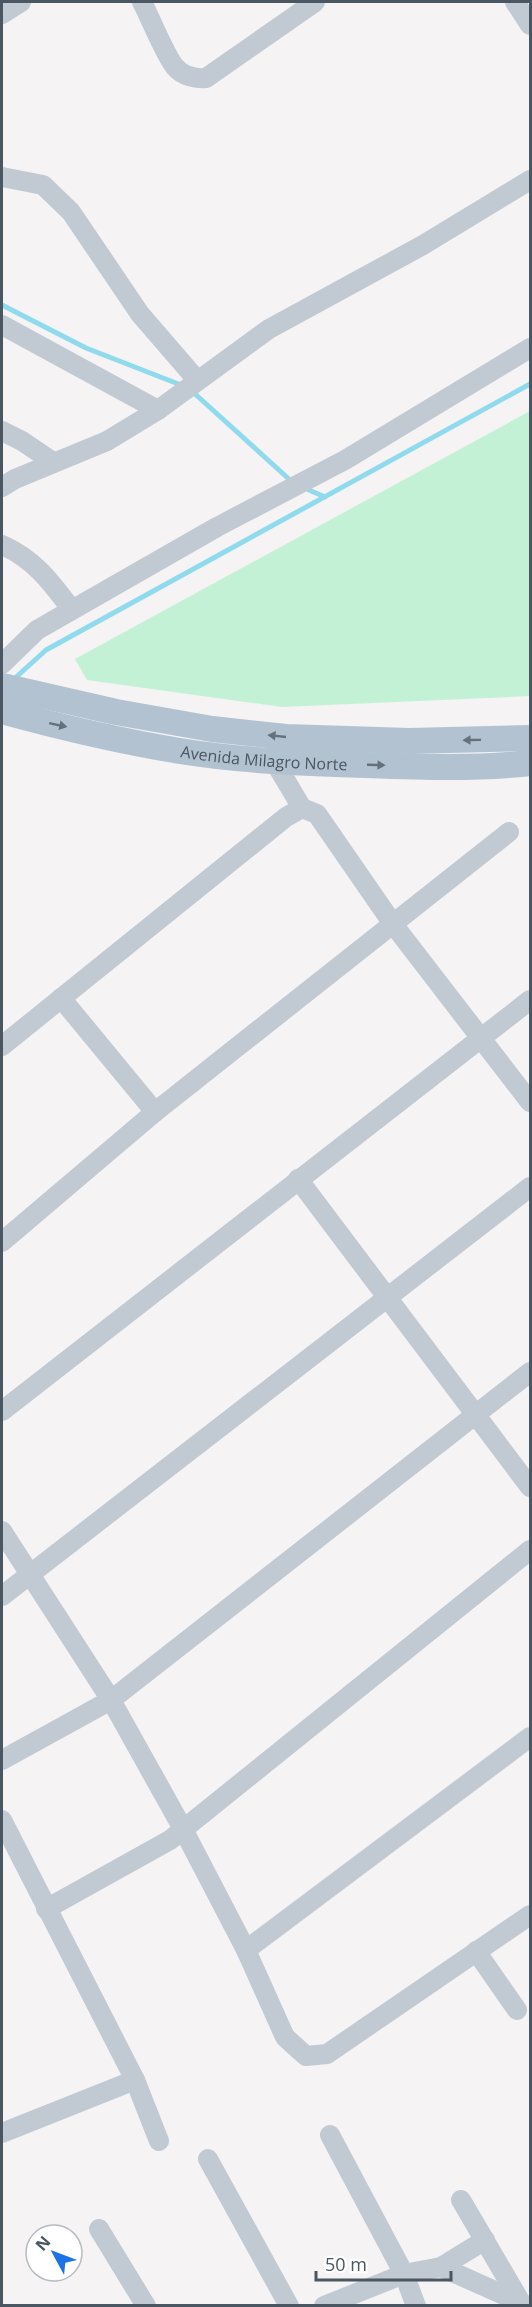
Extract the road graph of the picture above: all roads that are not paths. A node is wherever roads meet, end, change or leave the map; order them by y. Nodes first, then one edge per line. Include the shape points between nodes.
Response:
1 (21, 2) edge
2 (142, 2) edge
3 (515, 2) edge
4 (310, 3) edge
5 (2, 14) edge
6 (531, 25) edge
7 (2, 177) edge
8 (531, 180) edge
9 (2, 325) edge
10 (531, 348) edge
11 (197, 380) junction
12 (158, 410) junction
13 (2, 431) edge
14 (53, 462) junction
15 (2, 488) edge
16 (2, 546) edge
17 (72, 610) junction
18 (2, 664) edge
19 (2, 686) edge
20 (2, 711) edge
21 (531, 738) edge
22 (274, 761) junction
23 (531, 763) edge
24 (302, 808) junction
25 (508, 832) dead end
26 (393, 924) junction
27 (61, 998) junction
28 (531, 1000) edge
29 (482, 1039) junction
30 (2, 1046) edge
31 (531, 1102) edge
32 (155, 1112) junction
33 (298, 1179) junction
34 (531, 1188) edge
35 (2, 1242) edge
36 (387, 1299) junction
37 (531, 1372) edge
38 (2, 1411) edge
39 (476, 1414) junction
40 (531, 1487) edge
41 (2, 1531) edge
42 (531, 1550) edge
43 (30, 1575) junction
44 (2, 1596) edge
45 (111, 1700) junction
46 (531, 1737) edge
47 (2, 1760) edge
48 (2, 1820) edge
49 (183, 1829) junction
50 (46, 1909) junction
51 (531, 1915) edge
52 (246, 1950) junction
53 (476, 1951) junction
54 (517, 2010) dead end
55 (135, 2080) junction
56 (2, 2133) edge
57 (330, 2134) dead end
58 (159, 2141) dead end
59 (208, 2159) dead end
60 (461, 2200) dead end
61 (99, 2229) dead end
62 (485, 2240) junction
63 (441, 2267) junction
64 (404, 2274) junction
65 (523, 2304) edge
66 (146, 2306) edge
67 (289, 2306) edge
68 (324, 2306) edge
69 (416, 2306) edge

1 - 5 street
2 - 4 street via 174,67 198,79 206,78
3 - 6 street
7 - 11 street via 43,185 71,212 140,314
8 - 11 street via 423,245 269,329
9 - 12 street
10 - 17 street via 345,460
11 - 12 street
12 - 14 street via 107,441
13 - 14 street
14 - 15 street
16 - 17 street via 34,564
17 - 18 street via 37,630
21 -> 19 main road, Avenida Milagro Norte via 408,741 286,737 137,716
20 -> 22 main road, Avenida Milagro Norte via 180,751
22 -> 23 main road, Avenida Milagro Norte via 409,767
22 - 24 street
24 - 26 street via 317,814
24 - 27 street
25 - 26 street
26 - 29 street
26 - 32 street
27 - 30 street
27 - 32 street
28 - 29 street
29 - 31 street
29 - 33 street
32 - 35 street
33 - 36 street
33 - 38 street
34 - 36 street
36 - 39 street
36 - 43 street
37 - 39 street
39 - 40 street
39 - 45 street
41 - 43 street
42 - 49 street
43 - 44 street
43 - 45 street
45 - 47 street
45 - 49 street
46 - 52 street
48 - 50 street
49 - 50 street
49 - 52 street
50 - 55 street
51 - 53 street
52 - 53 street via 285,2037 306,2056 327,2054
53 - 54 street
55 - 56 street
55 - 58 street
57 - 64 street
59 - 67 street
60 - 62 street
61 - 66 street
62 - 63 street
62 - 65 street
63 - 64 street
63 - 65 street
64 - 68 street
64 - 69 street

